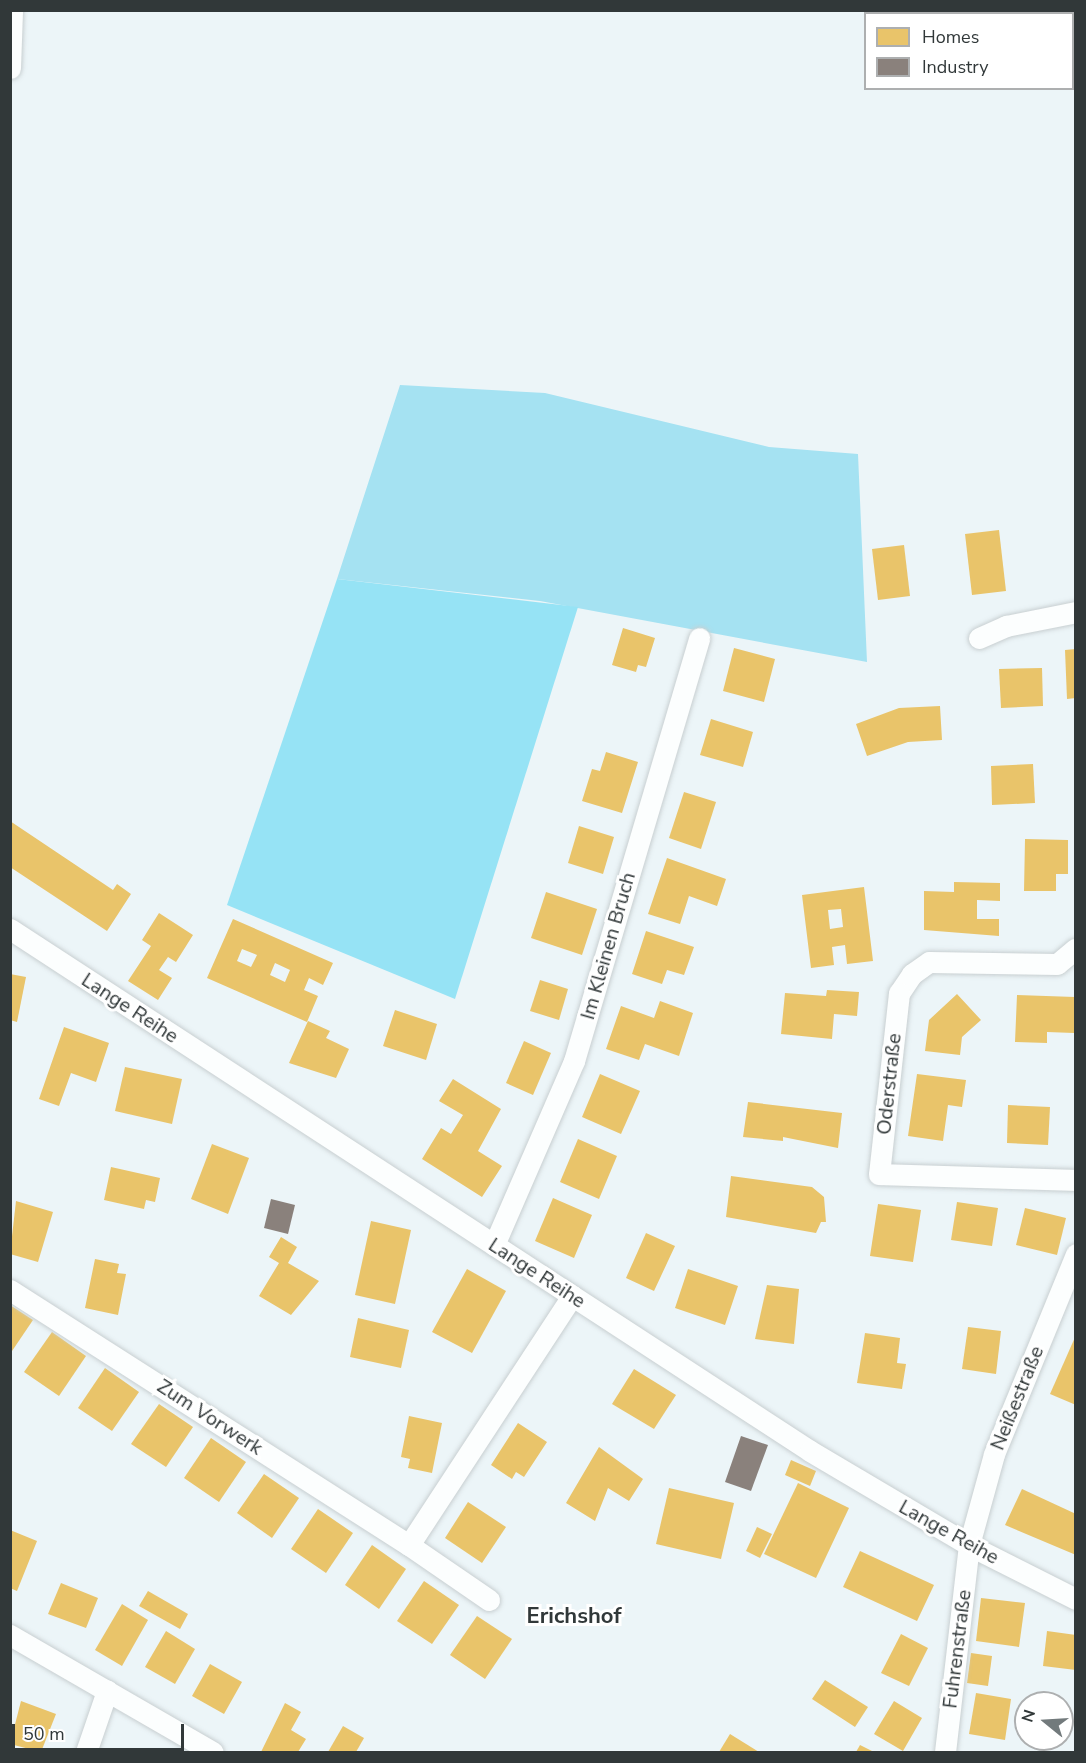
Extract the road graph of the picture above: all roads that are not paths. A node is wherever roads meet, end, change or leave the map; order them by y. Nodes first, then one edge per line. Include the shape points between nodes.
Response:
1 (12, 10) edge
2 (10, 68) edge
3 (1076, 612) edge
4 (699, 638) dead end
5 (979, 638) dead end
6 (10, 929) edge
7 (1075, 949) edge
8 (1076, 1180) edge
9 (494, 1245) junction
10 (1076, 1254) edge
11 (10, 1290) edge
12 (572, 1296) junction
13 (409, 1545) junction
14 (969, 1545) junction
15 (1076, 1599) edge
16 (489, 1600) dead end
17 (10, 1635) edge
18 (107, 1691) junction
19 (86, 1752) edge
20 (213, 1752) edge
21 (945, 1752) edge

1 - 2 street
3 - 5 street via 1006,626
4 - 9 street, Im Kleinen Bruch via 574,1061
6 - 9 street, Lange Reihe
7 - 8 street, Oderstraße via 1057,964 930,962 912,974 899,993 879,1174
9 - 12 street, Lange Reihe
10 - 14 street, Neißestraße via 994,1454
11 - 13 street, Zum Vorwerk
12 - 13 street
12 - 14 street, Lange Reihe via 810,1451
13 - 16 street, Zum Vorwerk
14 - 15 street, Lange Reihe
14 - 21 street, Fuhrenstraße
17 - 18 street
18 - 19 street
18 - 20 street

